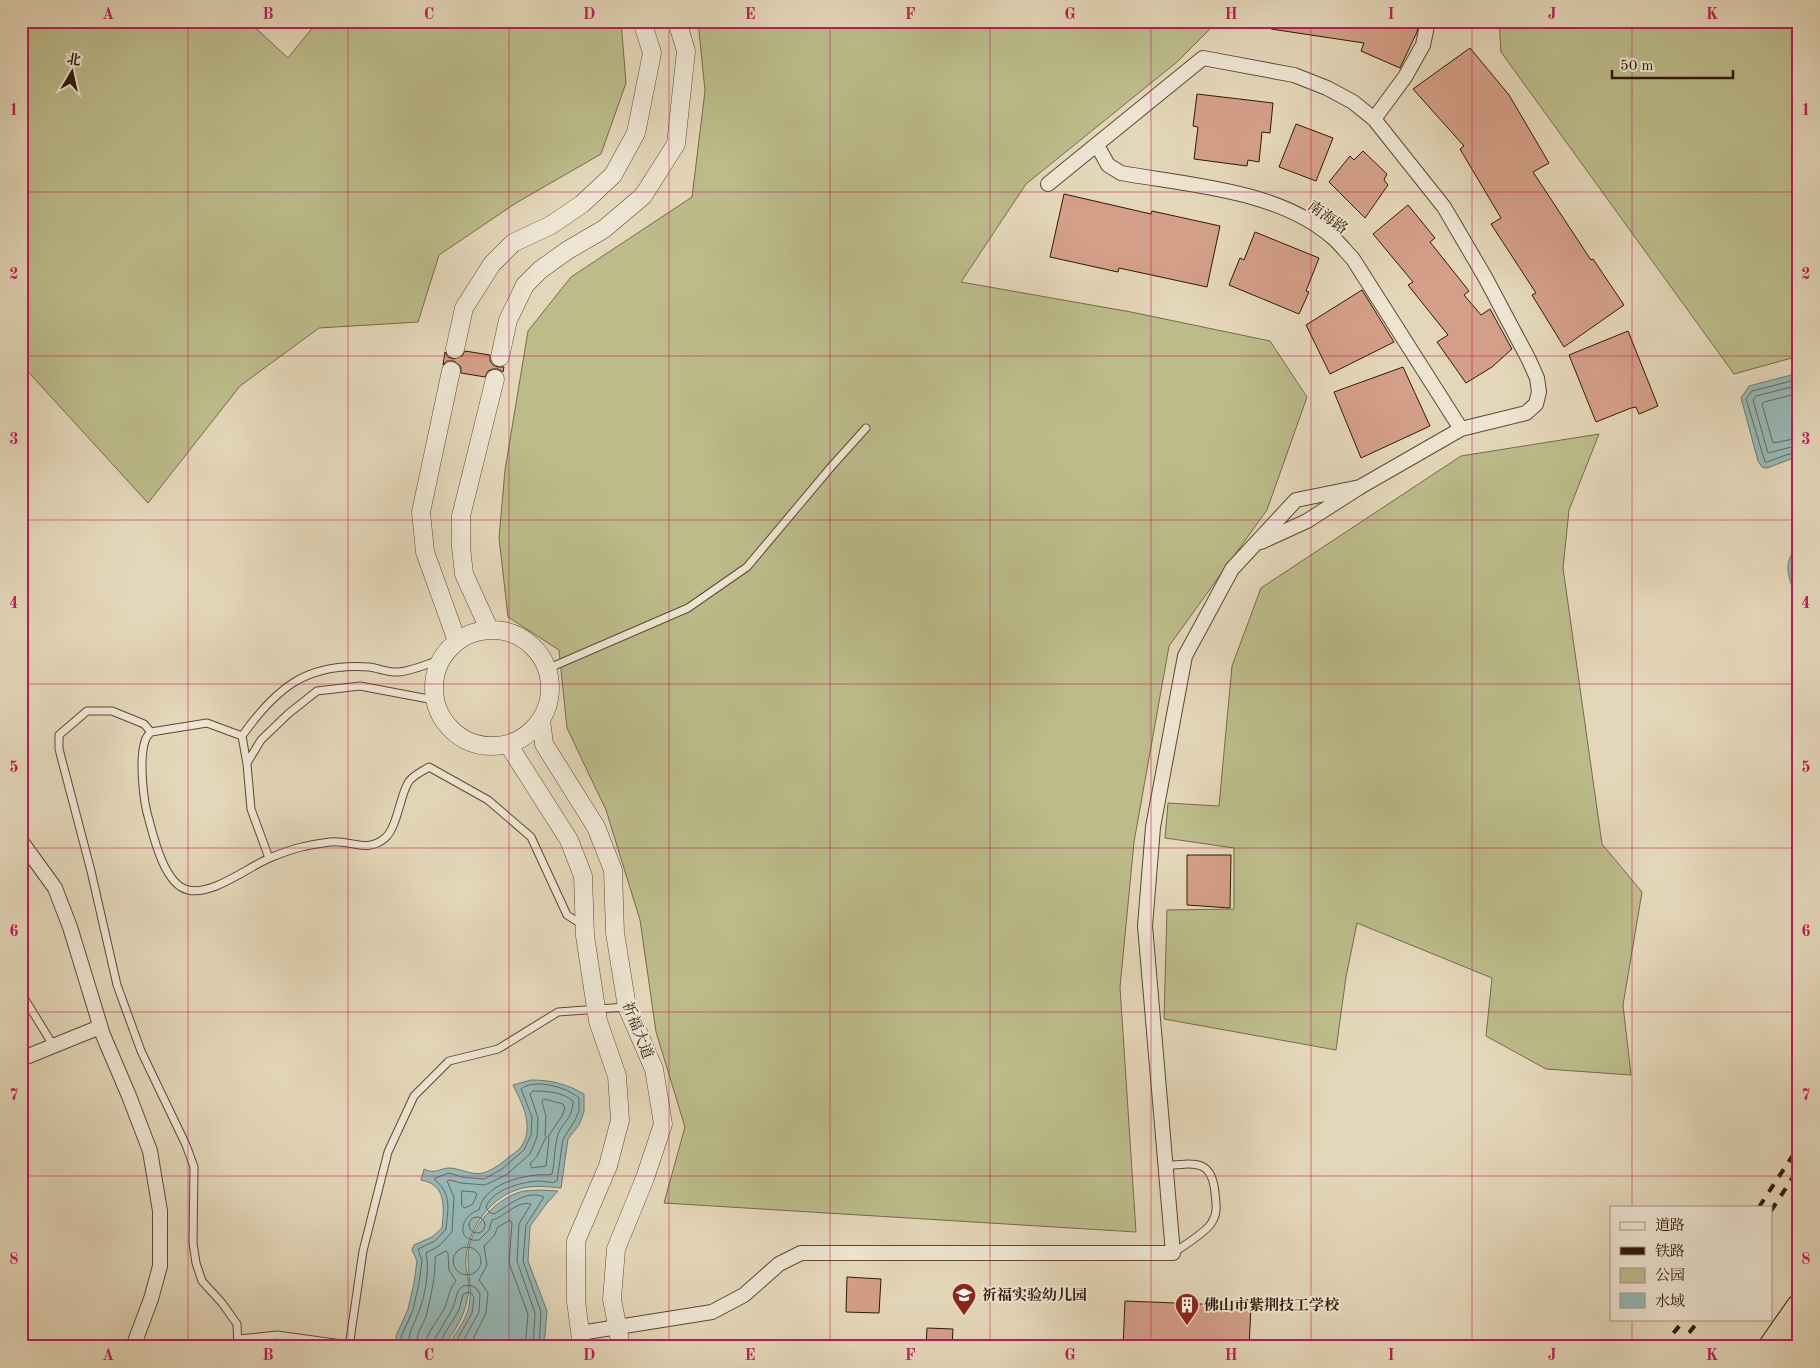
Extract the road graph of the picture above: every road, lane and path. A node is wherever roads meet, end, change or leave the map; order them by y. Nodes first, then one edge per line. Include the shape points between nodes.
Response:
1 (642, 21) edge
2 (677, 21) edge
3 (1428, 21) edge
4 (1374, 119) junction
5 (1097, 145) junction
6 (1048, 184) dead end
7 (455, 349) dead end
8 (500, 357) dead end
9 (451, 371) dead end
10 (496, 379) dead end
11 (866, 428) dead end
12 (1461, 429) junction
13 (1360, 487) junction
14 (1256, 545) junction
15 (489, 629) junction
16 (457, 641) junction
17 (439, 660) junction
18 (547, 669) junction
19 (434, 700) junction
20 (541, 720) junction
21 (151, 732) junction
22 (242, 736) junction
23 (508, 744) junction
24 (247, 764) junction
25 (21, 841) edge
26 (269, 858) junction
27 (585, 927) junction
28 (21, 993) edge
29 (627, 1007) junction
30 (596, 1010) junction
31 (100, 1027) junction
32 (53, 1045) junction
33 (21, 1059) edge
34 (1165, 1166) junction
35 (1173, 1254) junction
36 (1799, 1307) edge
37 (617, 1327) junction
38 (239, 1338) junction
39 (581, 1340) edge
40 (312, 1343) edge
41 (349, 1346) edge
42 (133, 1347) edge
43 (238, 1347) edge
44 (622, 1347) edge
45 (1770, 1347) edge

1 - 7 street via 652,53 636,133 613,175 582,204 551,225 513,243 492,264 464,308
2 - 8 street via 686,51 676,144 642,196 604,229 568,250 525,285 508,320
3 - 4 street via 1423,45 1405,78
4 - 5 street via 1328,88 1294,75 1204,58
4 - 12 street via 1444,208 1485,277 1537,378 1539,392 1536,404 1526,412
5 - 6 street
5 - 12 street, 南海路 via 1108,165 1121,173 1246,194 1305,218 1332,236 1353,259
9 - 16 street via 420,512 425,552
10 - 15 street via 461,516 460,547 464,574
11 - 18 lane via 747,567 688,608
12 - 13 street
13 - 14 street via 1307,521
13 - 14 street via 1296,500
14 - 34 street via 1232,569 1186,656 1152,827 1145,926
15 - 16 street via 469,633
15 - 18 street via 510,631 533,645
16 - 17 street
17 - 19 street via 433,680
17 - 22 lane via 398,672 368,667 328,668 296,680 274,697
18 - 20 street via 551,681 549,701
19 - 23 street via 443,720 457,735 475,744
19 - 24 lane via 360,686 317,692 261,740
20 - 23 street via 527,735
20 - 29 street, 祈福大道 via 544,744 596,827 613,870 615,933
21 - 22 lane via 207,724
21 - 26 lane via 145,739 142,757 145,806 158,852 174,882 188,890 208,889
21 - 38 lane via 144,724 112,711 87,711 59,735 59,750 117,985 141,1052 194,1168 193,1243 196,1263 202,1281 237,1324
22 - 24 lane
23 - 27 street via 569,840 583,876
24 - 26 lane via 251,809
25 - 31 street via 55,888
26 - 27 lane via 299,846 340,841 366,847 385,838 396,818 408,781 429,767 488,800 531,837 567,915
27 - 30 street
28 - 32 lane
29 - 30 lane
29 - 37 street, 祈福大道 via 654,1069 663,1124 616,1249 612,1299
30 - 39 street via 617,1076 620,1120 608,1166 576,1241 576,1302
30 - 41 lane via 558,1012 498,1049 449,1061 414,1096 388,1152 363,1251
31 - 32 street
31 - 42 street via 150,1151 160,1211 160,1266
32 - 33 street
34 - 35 street
34 - 35 lane via 1190,1163 1205,1167 1214,1178 1217,1210 1212,1224
35 - 37 street via 801,1253 780,1264 744,1295 712,1312
36 - 45 highway
37 - 39 street
37 - 44 street, 祈福大道
38 - 40 lane via 277,1335
38 - 43 lane
40 - 41 lane

